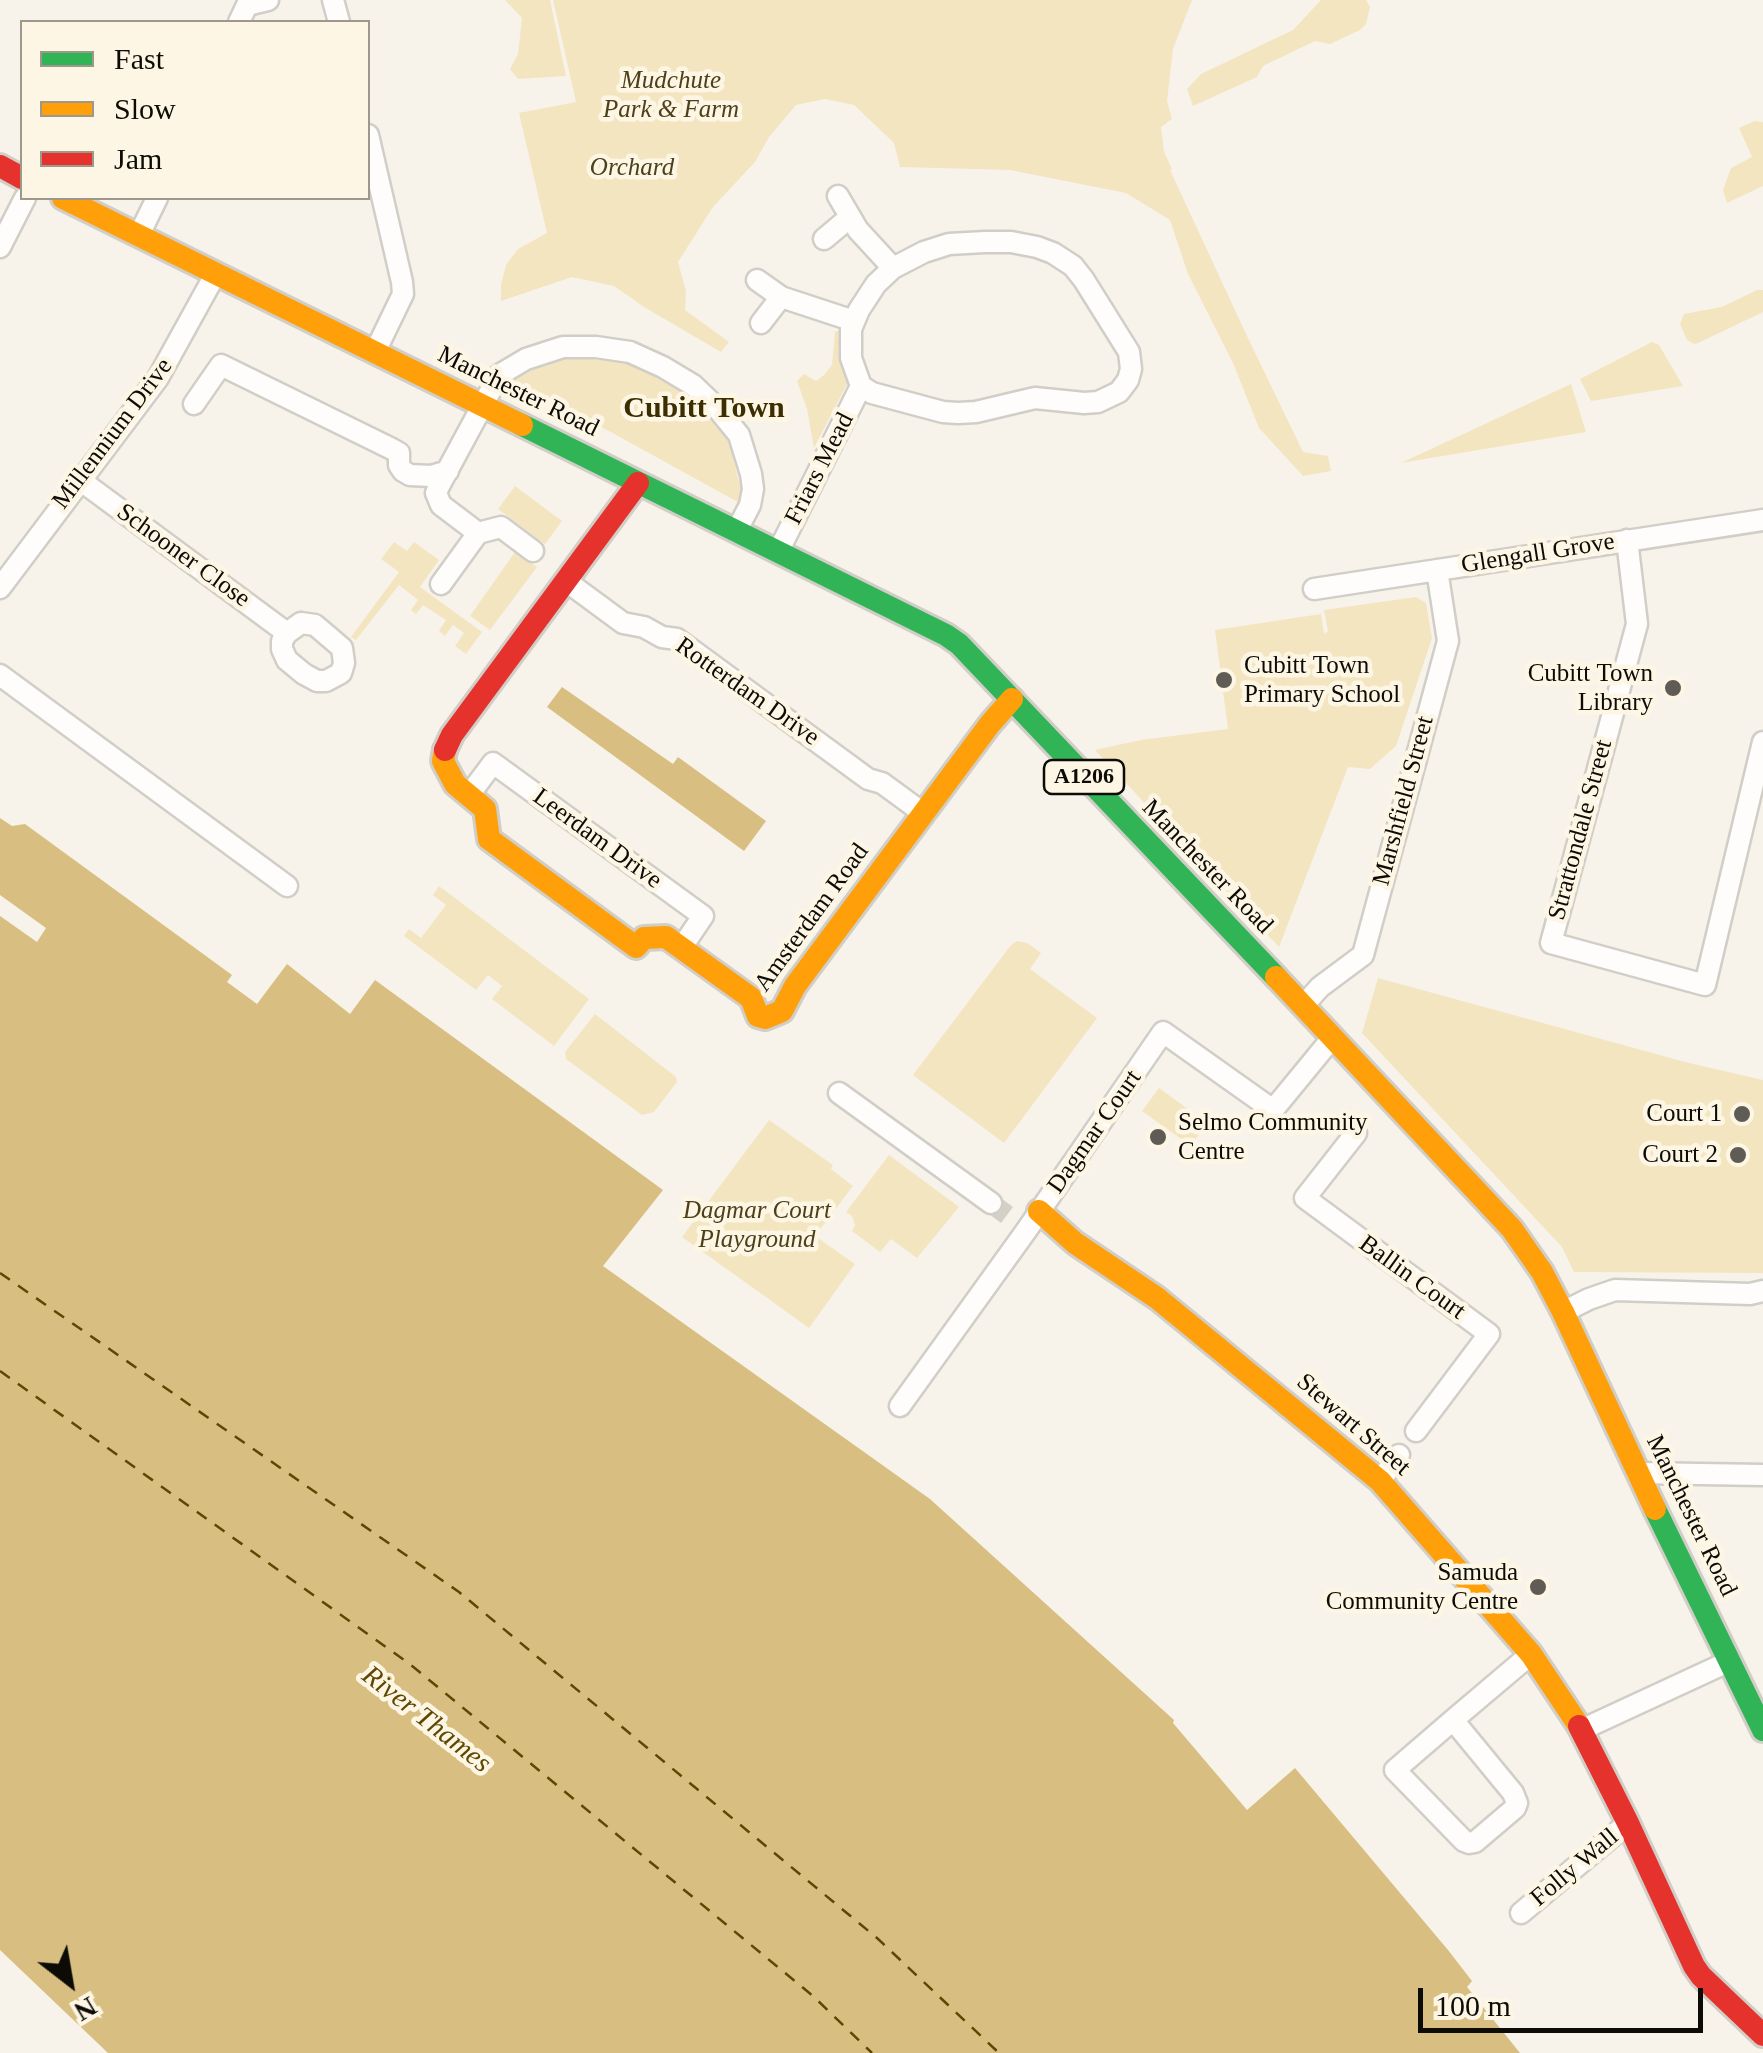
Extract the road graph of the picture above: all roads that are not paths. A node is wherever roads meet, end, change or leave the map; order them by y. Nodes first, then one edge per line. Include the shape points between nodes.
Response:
1 (268, 0) edge
2 (240, 20) edge
3 (370, 142) edge
4 (838, 196) dead end
5 (24, 200) edge
6 (67, 200) edge
7 (155, 200) edge
8 (849, 218) junction
9 (139, 235) junction
10 (824, 240) dead end
11 (0, 247) edge
12 (893, 268) junction
13 (216, 273) junction
14 (757, 280) dead end
15 (781, 297) junction
16 (854, 321) junction
17 (761, 323) dead end
18 (375, 352) junction
19 (861, 386) junction
20 (194, 404) dead end
21 (482, 405) junction
22 (448, 471) junction
23 (80, 480) junction
24 (638, 483) junction
25 (1763, 520) edge
26 (736, 532) junction
27 (478, 533) junction
28 (1626, 540) junction
29 (533, 551) dead end
30 (778, 552) junction
31 (1437, 570) junction
32 (566, 582) junction
33 (442, 584) dead end
34 (0, 588) edge
35 (1314, 589) dead end
36 (287, 632) dead end
37 (0, 675) edge
38 (1012, 699) junction
39 (1763, 742) edge
40 (469, 795) junction
41 (923, 813) junction
42 (287, 886) dead end
43 (682, 946) junction
44 (1303, 1006) junction
45 (1333, 1038) junction
46 (839, 1092) dead end
47 (1356, 1133) dead end
48 (990, 1203) tunnel mouth
49 (1026, 1220) junction
50 (1763, 1291) edge
51 (1563, 1312) junction
52 (900, 1406) dead end
53 (1416, 1431) dead end
54 (1398, 1455) dead end
55 (1637, 1472) junction
56 (1763, 1475) edge
57 (1380, 1481) junction
58 (1531, 1654) junction
59 (1730, 1661) junction
60 (1453, 1720) junction
61 (1580, 1730) junction
62 (1763, 1730) edge
63 (1628, 1823) junction
64 (1522, 1913) dead end
65 (1763, 2034) edge

1 - 2 street via 247,5
3 - 18 street via 403,294
4 - 8 street
5 - 11 street
6 - 9 main road, Manchester Road / A1206
7 - 9 street
8 - 10 street
8 - 12 street
9 - 13 main road, Manchester Road / A1206
12 - 16 street, Friars Mead
12 - 19 street, Friars Mead via 949,244 1024,243 1052,253 1084,280 1126,345 1132,370 1124,388 1098,402 1034,398 976,412 943,412
13 - 18 main road, Manchester Road / A1206
13 - 23 street, Millennium Drive via 158,378
14 - 15 street
15 - 16 street
15 - 17 street
16 - 19 street, Friars Mead via 851,358
18 - 21 main road, Manchester Road / A1206
19 - 30 street, Friars Mead
20 - 22 street via 222,366 392,449 410,475
21 - 22 street
21 - 24 main road, Manchester Road / A1206
21 - 26 street via 511,366 563,347 630,352 663,367 693,385 739,435 753,488
22 - 27 street via 437,500
23 - 34 street, Millennium Drive
23 - 36 street, Schooner Close
24 - 26 main road, Manchester Road / A1206
24 - 32 main road
25 - 28 street, Glengall Grove
26 - 30 main road, Manchester Road / A1206
27 - 29 street via 500,527
27 - 33 street
28 - 31 street, Glengall Grove
28 - 39 street, Strattondale Street via 1637,624 1551,943 1705,986
30 - 38 main road, Manchester Road / A1206 via 946,635
31 - 35 street, Glengall Grove
31 - 44 street, Marshfield Street via 1448,641 1363,955
32 - 40 main road via 445,747 447,772
32 - 41 street, Rotterdam Drive via 623,623 678,639
37 - 42 street
38 - 41 main road, Amsterdam Road
38 - 44 main road, Manchester Road / A1206
40 - 43 main road via 485,809 489,838 636,947 652,936
40 - 43 street, Leerdam Drive via 493,763 703,916
41 - 43 main road, Amsterdam Road via 774,1016 758,1016 751,998
44 - 45 main road, Manchester Road / A1206
45 - 49 street, Dagmar Court via 1273,1110 1163,1032
45 - 51 main road, Manchester Road / A1206 via 1512,1230
46 - 48 street
47 - 53 street, Ballin Court via 1305,1198 1489,1334
49 - 52 street, Dagmar Court
49 - 57 main road, Stewart Street via 1076,1243 1157,1298
50 - 51 street via 1615,1290
51 - 55 main road, Manchester Road / A1206
54 - 57 street
55 - 56 street
55 - 59 main road, Manchester Road / A1206
57 - 58 main road, Stewart Street
58 - 60 street
58 - 61 main road, Stewart Street
59 - 61 street
59 - 62 main road, Manchester Road / A1206
60 - 60 street via 1517,1803 1469,1843 1395,1770
61 - 63 main road, Stewart Street
63 - 64 street, Folly Wall
63 - 65 main road, Stewart Street via 1694,1966

